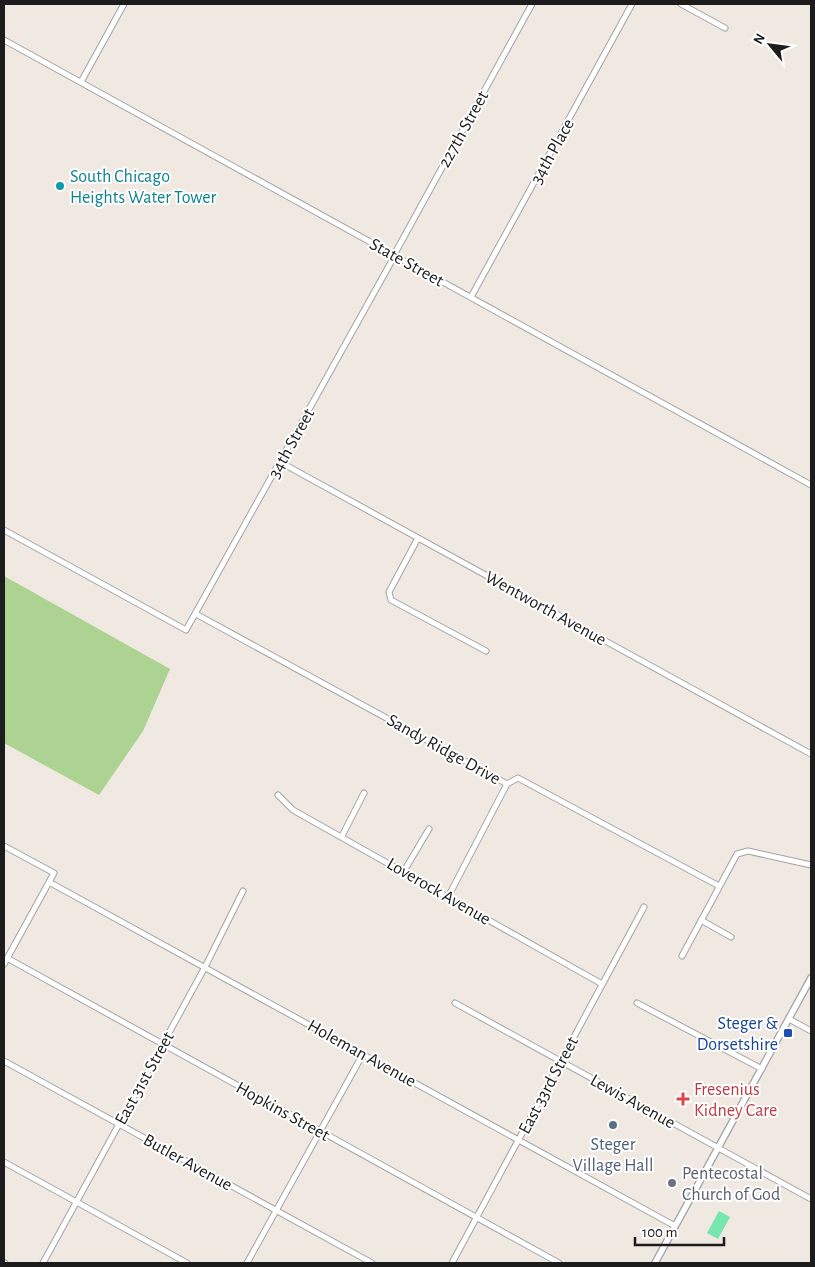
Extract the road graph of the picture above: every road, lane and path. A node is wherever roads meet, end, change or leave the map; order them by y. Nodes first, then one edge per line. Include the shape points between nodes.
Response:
1 (124, 4) edge
2 (532, 4) edge
3 (632, 4) edge
4 (681, 4) edge
5 (724, 28) dead end
6 (4, 40) edge
7 (81, 82) junction
8 (395, 255) junction
9 (472, 297) junction
10 (280, 462) junction
11 (811, 485) edge
12 (4, 530) edge
13 (418, 538) junction
14 (196, 614) junction
15 (486, 651) dead end
16 (811, 754) edge
17 (507, 784) junction
18 (364, 793) dead end
19 (278, 795) dead end
20 (429, 829) dead end
21 (342, 836) junction
22 (4, 846) edge
23 (811, 865) edge
24 (404, 871) junction
25 (49, 882) junction
26 (719, 886) junction
27 (243, 892) dead end
28 (448, 897) junction
29 (644, 907) dead end
30 (701, 920) junction
31 (732, 937) dead end
32 (682, 956) dead end
33 (5, 961) edge
34 (205, 967) junction
35 (811, 978) edge
36 (602, 984) junction
37 (454, 1003) dead end
38 (637, 1003) dead end
39 (789, 1019) junction
40 (811, 1032) edge
41 (163, 1044) junction
42 (363, 1054) junction
43 (561, 1061) junction
44 (4, 1062) edge
45 (762, 1069) junction
46 (119, 1125) junction
47 (320, 1131) junction
48 (519, 1140) junction
49 (718, 1148) junction
50 (4, 1162) edge
51 (811, 1199) edge
52 (76, 1202) junction
53 (276, 1211) junction
54 (477, 1218) junction
55 (675, 1226) junction
56 (43, 1263) edge
57 (187, 1263) edge
58 (248, 1263) edge
59 (372, 1263) edge
60 (452, 1263) edge
61 (559, 1263) edge
62 (655, 1263) edge

1 - 7 street
2 - 8 street, 227th Street
3 - 9 street, 34th Place
4 - 5 street
6 - 7 street, State Street
7 - 8 street, State Street
8 - 9 street, State Street
8 - 10 street, 34th Street
9 - 11 street, State Street
10 - 13 street, Wentworth Avenue
10 - 14 street, 34th Street
12 - 14 street, 34th Street via 186,630
13 - 15 street via 389,592 392,600
13 - 16 street, Wentworth Avenue
14 - 17 street, Sandy Ridge Drive
17 - 26 street, Sandy Ridge Drive via 518,778
17 - 28 street
18 - 21 street
19 - 21 street, Loverock Avenue via 293,810
20 - 24 street
21 - 24 street, Loverock Avenue
22 - 25 street via 54,873
23 - 26 street via 748,852 737,854
24 - 28 street, Loverock Avenue
25 - 33 street
25 - 34 street, Holeman Avenue
26 - 30 street
27 - 34 street, East 31st Street
28 - 36 street, Loverock Avenue
29 - 36 street, East 33rd Street
30 - 31 street
30 - 32 street
33 - 41 street, Hopkins Street
34 - 41 street, East 31st Street
34 - 42 street, Holeman Avenue
35 - 39 street
36 - 43 street, East 33rd Street
37 - 43 street, Lewis Avenue
38 - 45 street
39 - 40 street
39 - 45 street
41 - 46 street, East 31st Street
41 - 47 street, Hopkins Street
42 - 47 street
42 - 48 street, Holeman Avenue
43 - 48 street, East 33rd Street
43 - 49 street, Lewis Avenue
44 - 46 street, Butler Avenue
45 - 49 street
46 - 52 street, East 31st Street
46 - 53 street, Butler Avenue
47 - 53 street
47 - 54 street, Hopkins Street
48 - 54 street, East 33rd Street
48 - 55 street, Holeman Avenue
49 - 51 street, Lewis Avenue
49 - 55 street
50 - 52 street
52 - 56 street, East 31st Street
52 - 57 street
53 - 58 street
53 - 59 street, Butler Avenue
54 - 60 street, East 33rd Street
54 - 61 street, Hopkins Street
55 - 62 street

